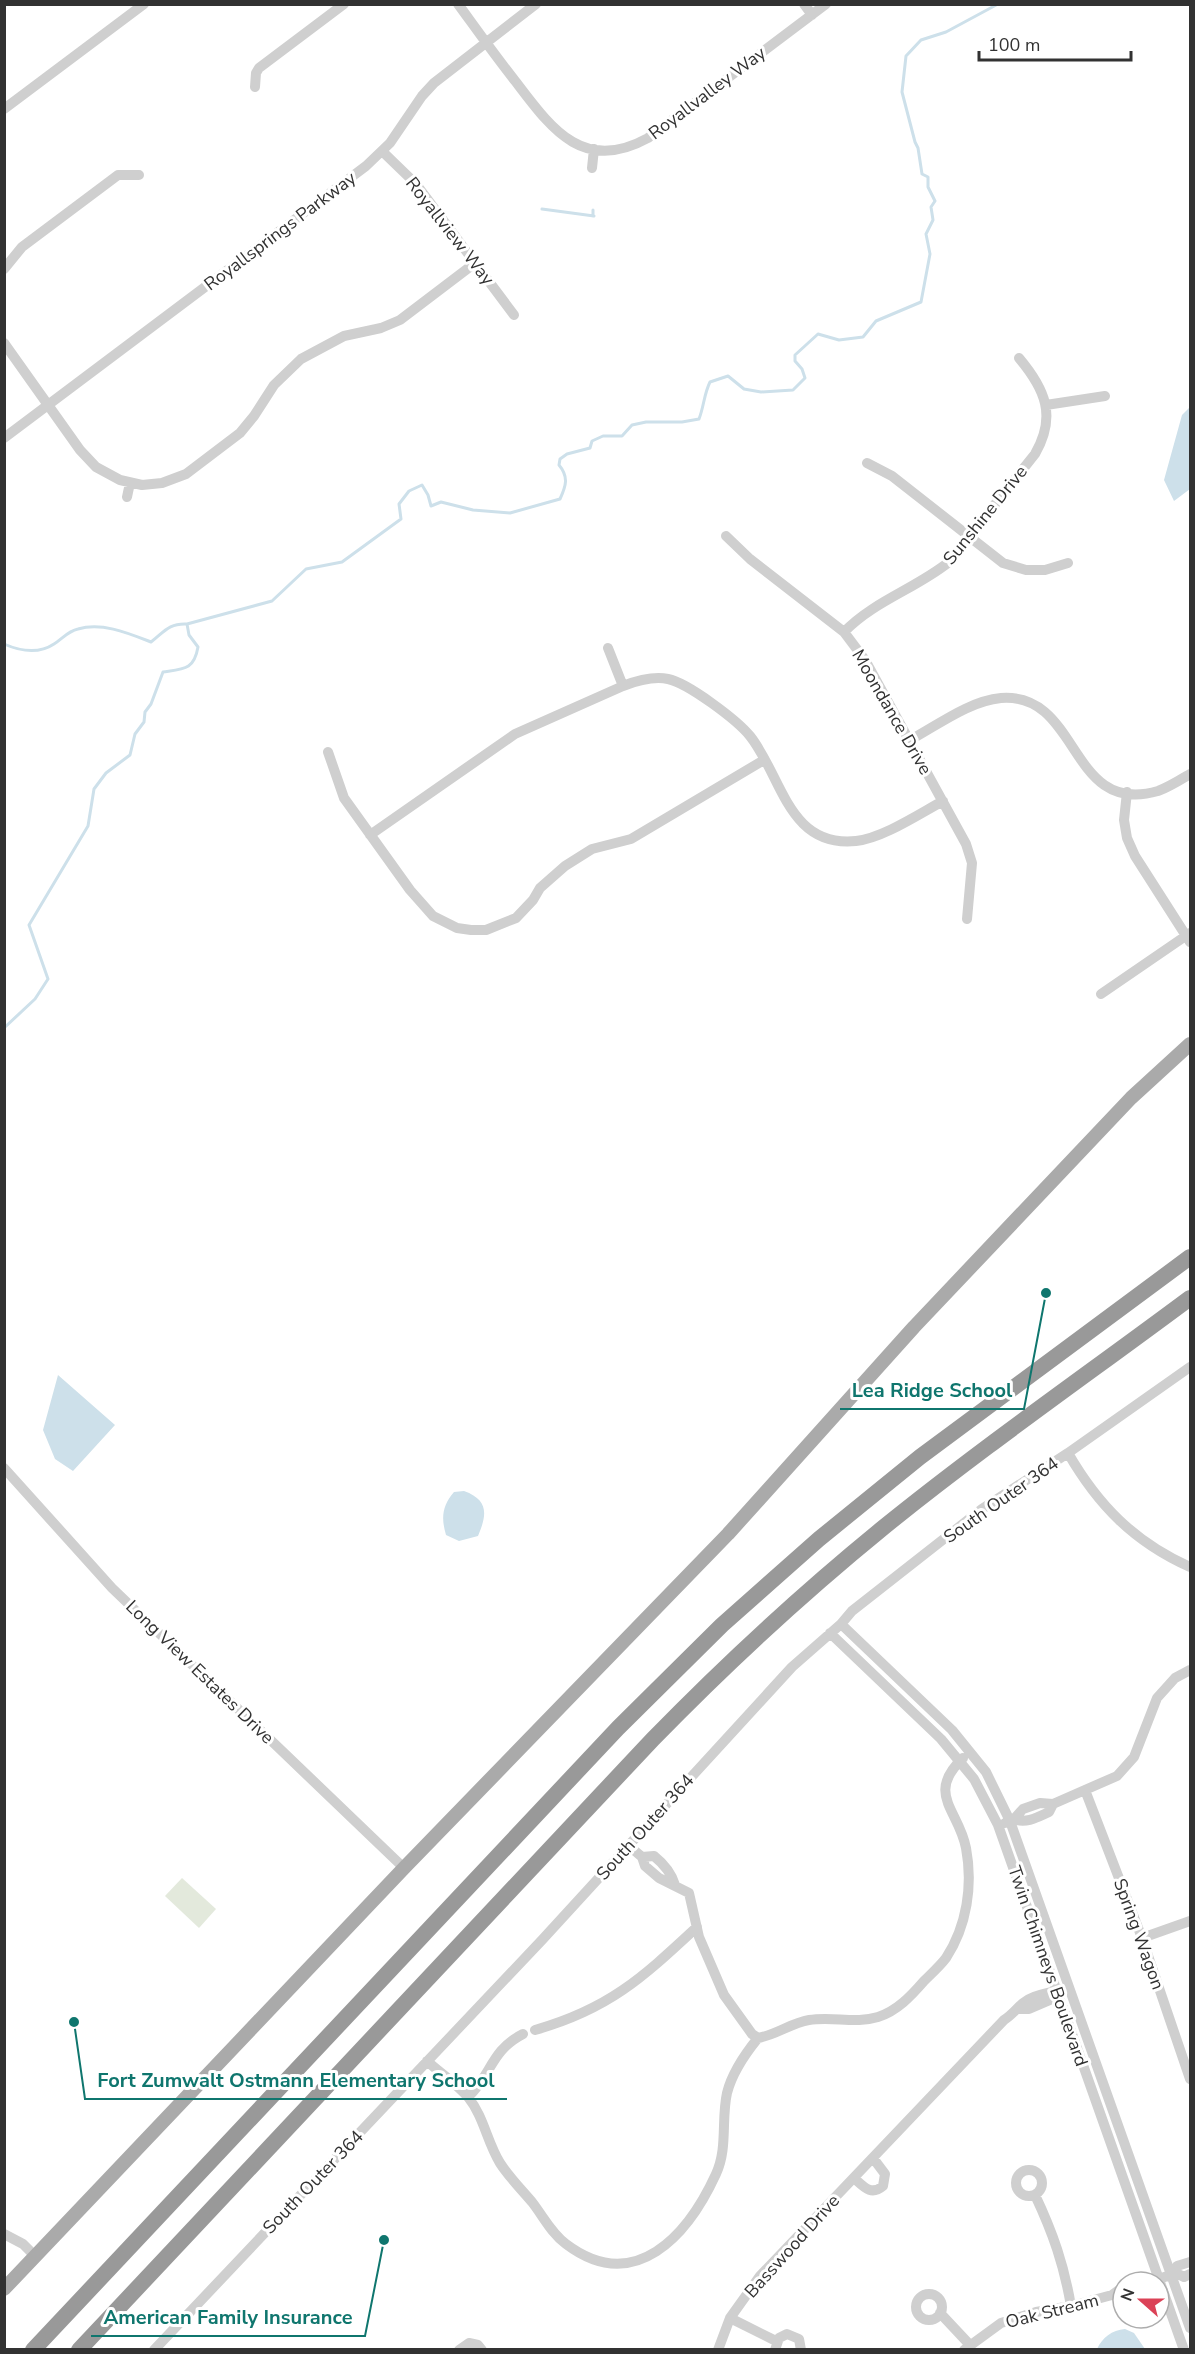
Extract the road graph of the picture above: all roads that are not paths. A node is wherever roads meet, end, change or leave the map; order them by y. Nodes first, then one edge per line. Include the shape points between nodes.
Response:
1 (144, 4) edge
2 (344, 4) edge
3 (458, 4) edge
4 (536, 4) edge
5 (804, 4) edge
6 (826, 4) edge
7 (812, 15) junction
8 (486, 43) junction
9 (255, 87) dead end
10 (4, 109) edge
11 (594, 149) junction
12 (382, 152) junction
13 (592, 168) dead end
14 (139, 176) dead end
15 (475, 262) junction
16 (4, 269) edge
17 (514, 315) dead end
18 (4, 343) edge
19 (1019, 358) dead end
20 (1104, 396) dead end
21 (48, 405) junction
22 (1046, 405) junction
23 (4, 438) edge
24 (867, 463) dead end
25 (130, 483) junction
26 (127, 497) dead end
27 (726, 536) dead end
28 (970, 537) junction
29 (1068, 563) dead end
30 (844, 632) junction
31 (608, 648) dead end
32 (623, 686) junction
33 (910, 740) junction
34 (328, 753) dead end
35 (764, 760) junction
36 (1191, 774) edge
37 (1127, 792) junction
38 (943, 801) junction
39 (370, 835) junction
40 (968, 919) dead end
41 (1189, 937) edge
42 (1101, 994) dead end
43 (1191, 1044) edge
44 (1191, 1257) edge
45 (1191, 1298) edge
46 (1191, 1367) edge
47 (1068, 1453) junction
48 (4, 1468) edge
49 (1191, 1567) edge
50 (841, 1624) junction
51 (830, 1633) junction
52 (1191, 1670) edge
53 (970, 1751) junction
54 (959, 1761) junction
55 (1085, 1790) junction
56 (1012, 1820) junction
57 (998, 1826) junction
58 (628, 1845) junction
59 (404, 1868) junction
60 (1191, 1920) edge
61 (697, 1927) junction
62 (1142, 1938) junction
63 (1069, 1986) junction
64 (1054, 1992) junction
65 (535, 2030) dead end
66 (522, 2034) dead end
67 (758, 2038) junction
68 (427, 2061) junction
69 (1191, 2079) edge
70 (468, 2097) junction
71 (873, 2158) junction
72 (854, 2178) junction
73 (1035, 2195) dead end
74 (4, 2234) edge
75 (35, 2256) junction
76 (1191, 2262) edge
77 (1151, 2270) edge
78 (1174, 2273) junction
79 (1171, 2274) edge
80 (1191, 2274) edge
81 (4, 2289) edge
82 (1111, 2297) edge
83 (1071, 2306) junction
84 (940, 2313) dead end
85 (729, 2318) junction
86 (1171, 2319) edge
87 (1191, 2328) edge
88 (776, 2345) edge
89 (967, 2347) edge
90 (33, 2349) edge
91 (79, 2349) edge
92 (154, 2349) edge
93 (459, 2349) edge
94 (482, 2349) edge
95 (718, 2349) edge
96 (801, 2349) edge
97 (1184, 2349) edge

1 - 10 street
2 - 9 street via 259,68
3 - 8 street, Royallvalley Way
4 - 8 street, Royallsprings Parkway
5 - 7 street
6 - 7 street, Royallvalley Way
7 - 11 street, Royallvalley Way via 648,138 623,149
8 - 11 street, Royallvalley Way via 553,129 574,143
8 - 12 street, Royallsprings Parkway via 431,86
11 - 13 street
12 - 15 street, Royallview Way via 416,184
12 - 21 street, Royallsprings Parkway
14 - 16 street via 118,175 22,247
15 - 17 street, Royallview Way
15 - 25 street via 400,320 337,339 298,361 270,390 240,433 186,474 155,484
18 - 21 street
19 - 22 street, Sunshine Drive via 1036,378
20 - 22 street
21 - 23 street, Royallsprings Parkway
21 - 25 street via 96,467
22 - 28 street, Sunshine Drive via 1041,442
24 - 28 street via 892,476
25 - 26 street
27 - 30 street, Moondance Drive
28 - 29 street via 1003,563 1026,570 1045,570
28 - 30 street, Sunshine Drive via 936,572 866,611
30 - 33 street, Moondance Drive via 871,669
31 - 32 street
32 - 35 street via 638,680 668,679 697,693 750,736
32 - 39 street via 514,734
33 - 37 street via 984,701 1019,700 1033,704 1056,721 1092,775 1104,785
33 - 38 street, Moondance Drive
34 - 39 street via 344,798
35 - 38 street via 797,818 820,835 836,840 867,839
35 - 39 street via 631,839 599,847 565,866 540,888 516,918 486,930 457,928 433,916
36 - 37 street via 1158,790
37 - 41 street via 1126,838
38 - 40 street, Moondance Drive via 972,863
41 - 42 street
43 - 59 main road via 1123,1107 914,1328 728,1534
44 - 90 highway via 920,1457 819,1539 714,1633 618,1728
45 - 91 highway via 893,1520 732,1661 645,1747
46 - 47 street, South Outer 364
47 - 49 street via 1101,1503 1137,1537
47 - 50 street, South Outer 364 via 982,1509 852,1611
48 - 59 street, Long View Estates Drive via 112,1588
50 - 51 street, South Outer 364
50 - 53 street, Twin Chimneys Boulevard
51 - 54 street, Twin Chimneys Boulevard
51 - 58 street, South Outer 364 via 792,1666
52 - 55 street via 1175,1678 1156,1698 1134,1756 1117,1776
53 - 54 street
53 - 56 street, Twin Chimneys Boulevard
54 - 57 street, Twin Chimneys Boulevard via 974,1779
54 - 67 street via 944,1790 966,1846 969,1877 960,1933 945,1958 901,2005 876,2018 812,2019
55 - 56 street via 1028,1821
55 - 62 street, Spring Wagon
56 - 57 street
56 - 63 street, Twin Chimneys Boulevard
57 - 64 street, Twin Chimneys Boulevard
58 - 61 street via 642,1857 654,1856 663,1863 675,1885 689,1893
58 - 68 street, South Outer 364
59 - 75 main road
60 - 62 street
61 - 65 street via 615,1996 566,2021
61 - 67 street via 724,1995
62 - 69 street, Spring Wagon
63 - 64 street, Basswood Drive
63 - 78 street, Twin Chimneys Boulevard
64 - 71 street, Basswood Drive via 1045,1992 1022,2004
64 - 77 street, Twin Chimneys Boulevard
66 - 70 street via 496,2054 481,2086
67 - 70 street via 727,2093 723,2153 697,2209 677,2237 660,2251 633,2261 597,2261 564,2243 498,2160 484,2122
68 - 70 street
68 - 92 street, South Outer 364
71 - 72 street, Basswood Drive
71 - 72 street, Basswood Drive via 885,2174 884,2186 872,2191
72 - 85 street, Basswood Drive via 760,2276
73 - 83 street via 1064,2267
74 - 75 street
75 - 81 main road
76 - 78 street via 1178,2266
78 - 79 street
78 - 80 street via 1184,2277
78 - 87 street, Twin Chimneys Boulevard
82 - 83 street, Oak Stream
83 - 89 street, Oak Stream via 1001,2323
84 - 89 street
85 - 88 street
85 - 95 street, Basswood Drive
86 - 97 street, Twin Chimneys Boulevard
88 - 96 street via 782,2335 791,2334 799,2339
93 - 94 street via 469,2343

